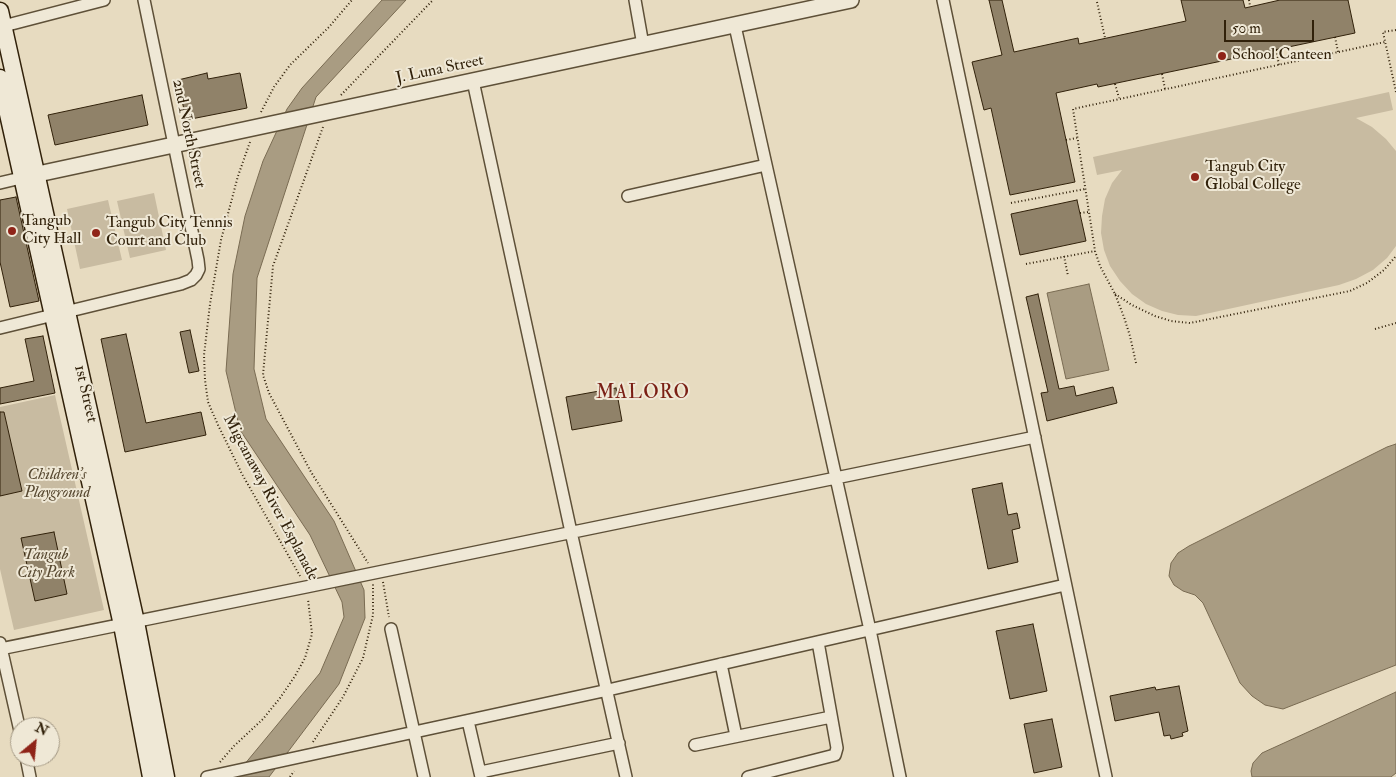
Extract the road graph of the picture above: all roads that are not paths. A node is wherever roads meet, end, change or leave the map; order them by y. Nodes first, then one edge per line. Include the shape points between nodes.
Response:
1 (104, 0) edge
2 (144, 0) edge
3 (635, 0) edge
4 (852, 0) edge
5 (944, 0) edge
6 (1, 22) edge
7 (735, 26) junction
8 (642, 45) junction
9 (0, 78) edge
10 (473, 81) junction
11 (174, 146) junction
12 (766, 166) junction
13 (28, 176) junction
14 (0, 183) edge
15 (628, 196) dead end
16 (59, 314) junction
17 (0, 328) edge
18 (1035, 437) junction
19 (836, 478) junction
20 (571, 532) junction
21 (1065, 585) junction
22 (129, 623) junction
23 (391, 629) road end
24 (870, 630) junction
25 (818, 642) junction
26 (0, 647) edge
27 (721, 664) junction
28 (608, 690) junction
29 (17, 717) edge
30 (831, 717) junction
31 (468, 721) junction
32 (414, 733) junction
33 (736, 736) junction
34 (619, 743) junction
35 (695, 745) dead end
36 (481, 775) edge
37 (210, 776) edge
38 (151, 777) edge
39 (166, 777) edge
40 (424, 777) edge
41 (626, 777) edge
42 (748, 777) edge
43 (900, 777) edge
44 (1106, 777) edge

1 - 6 street
2 - 11 street, 2nd North Street
3 - 8 street
4 - 7 street, J. Luna Street
5 - 18 street
6 - 13 main road, 1st Street
7 - 8 street, J. Luna Street
7 - 12 street
8 - 10 street, J. Luna Street
9 - 13 main road, 1st Street
10 - 11 street, J. Luna Street
10 - 20 street
11 - 13 street, J. Luna Street
11 - 16 street, 2nd North Street via 198,260 196,275 181,284
12 - 15 street
12 - 19 street
13 - 14 street
13 - 16 main road, 1st Street
16 - 17 street
16 - 22 main road, 1st Street
18 - 19 street
18 - 21 street
19 - 20 street
19 - 24 street
20 - 22 street
20 - 28 street
21 - 24 street
21 - 44 street
22 - 26 street
22 - 38 main road, 1st Street
22 - 39 main road, 1st Street
23 - 32 street
24 - 25 street
24 - 43 street
25 - 27 street
25 - 30 street
26 - 29 street
27 - 28 street
27 - 33 street
28 - 31 street
28 - 34 street
30 - 33 street
30 - 42 street via 836,754
31 - 32 street
31 - 36 street
32 - 37 street
32 - 40 street
33 - 35 street
34 - 36 street
34 - 41 street

